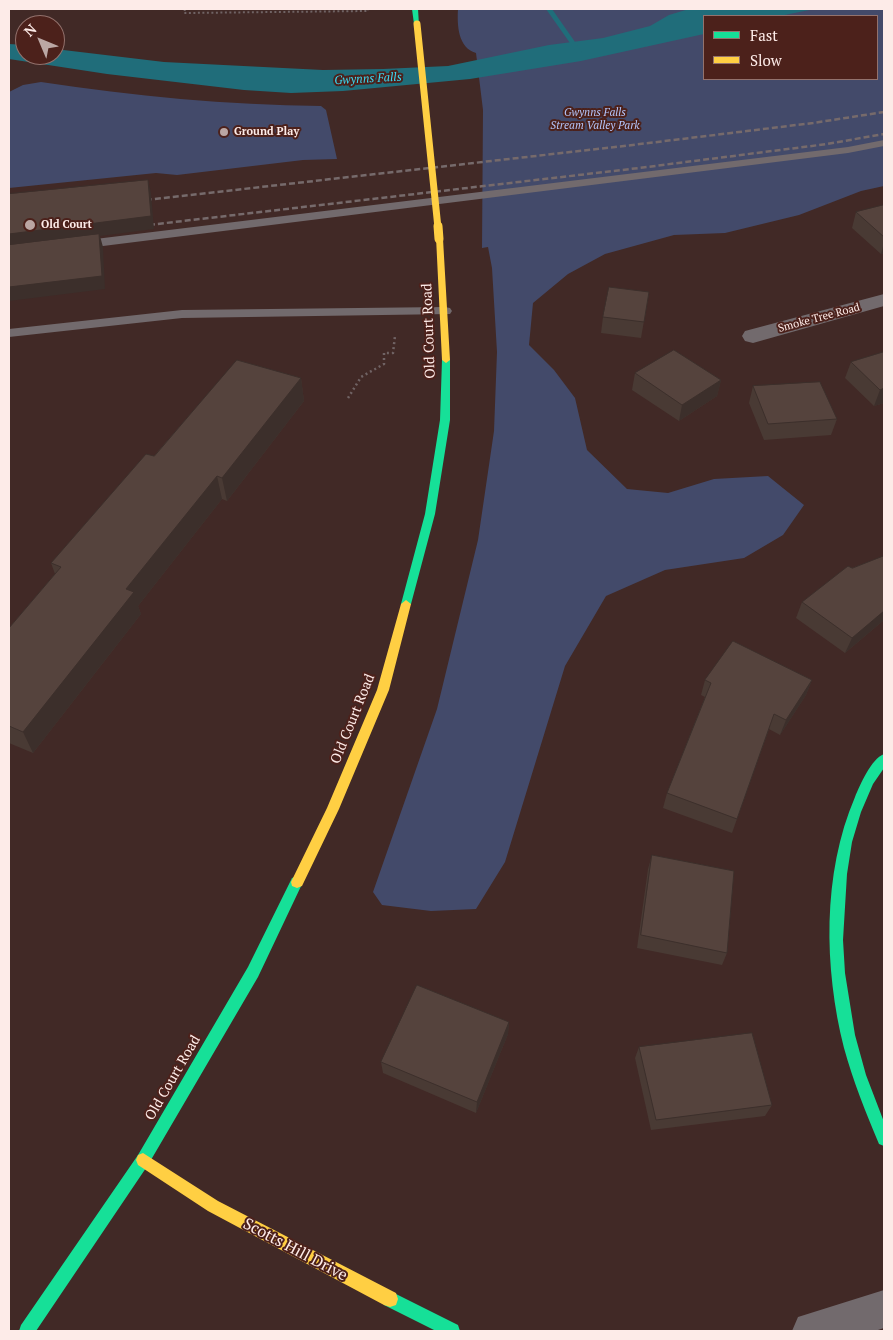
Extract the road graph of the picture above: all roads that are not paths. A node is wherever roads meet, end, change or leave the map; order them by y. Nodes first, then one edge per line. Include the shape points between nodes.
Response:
1 (415, 9) edge
2 (884, 143) edge
3 (67, 246) edge
4 (884, 300) edge
5 (445, 311) junction
6 (9, 334) edge
7 (753, 336) dead end
8 (884, 760) edge
9 (884, 1139) edge
10 (143, 1160) junction
11 (884, 1309) edge
12 (26, 1331) edge
13 (452, 1331) edge
14 (812, 1331) edge

1 - 5 main road, Old Court Road, bridge
2 - 3 lane
4 - 7 street, Smoke Tree Road
5 - 6 lane via 182,314
5 - 10 main road, Old Court Road via 445,420 430,514 383,690 333,809 253,972
8 - 9 main road via 865,787 846,842 839,899 838,961 845,1021 866,1096
10 - 12 main road, Old Court Road
10 - 13 main road, Scotts Hill Drive via 212,1206
11 - 14 street

